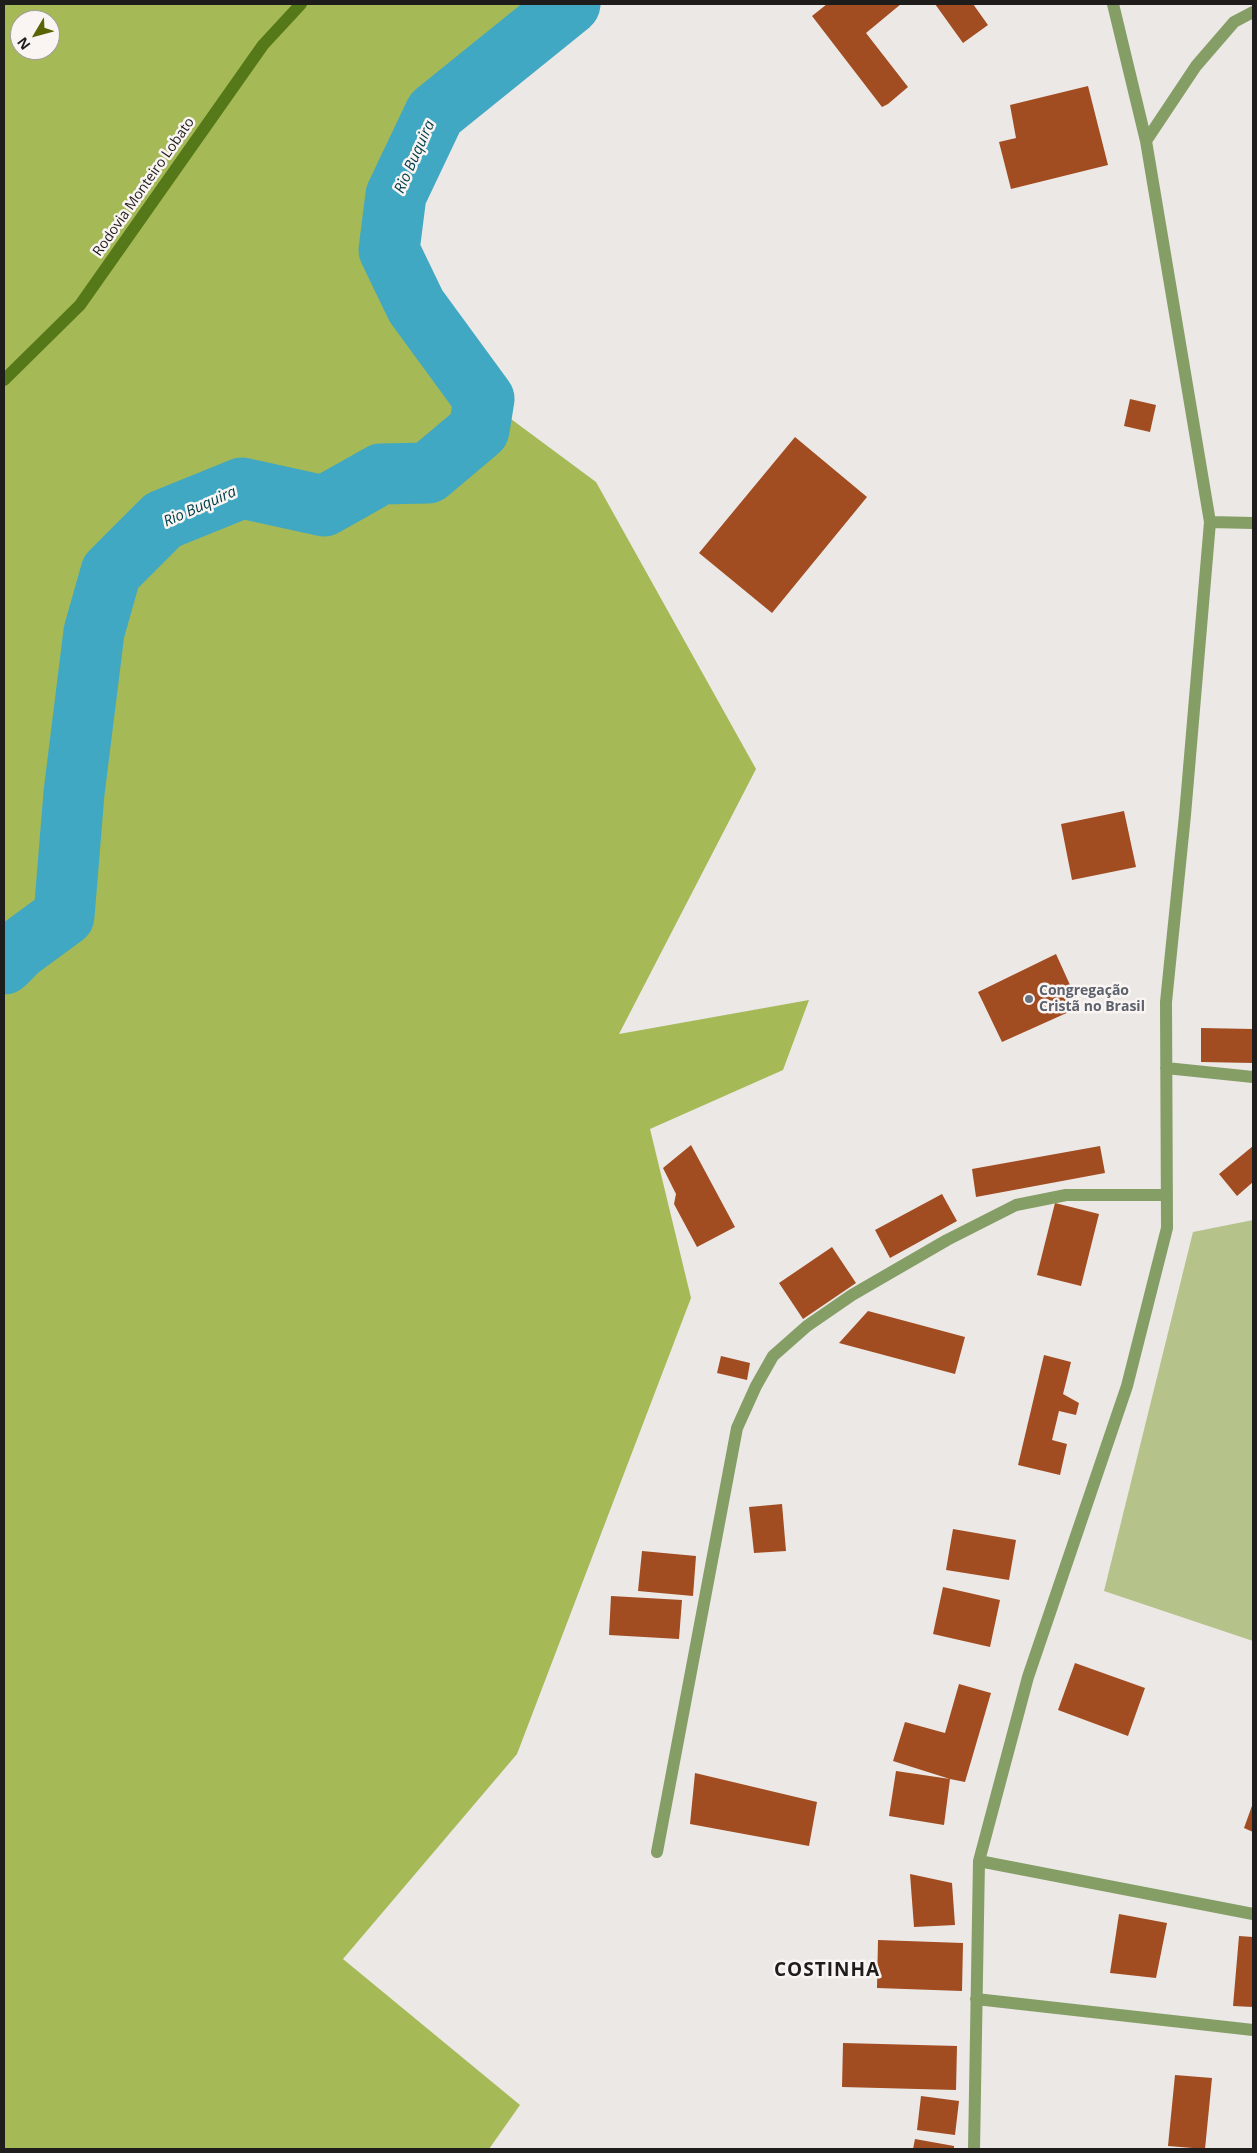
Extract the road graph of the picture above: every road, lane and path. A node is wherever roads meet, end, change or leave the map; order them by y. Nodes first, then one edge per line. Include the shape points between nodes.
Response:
1 (301, 4) edge
2 (1113, 4) edge
3 (1253, 12) edge
4 (1146, 141) junction
5 (4, 380) edge
6 (1210, 522) junction
7 (1253, 523) edge
8 (1166, 1068) junction
9 (1253, 1077) edge
10 (1167, 1195) junction
11 (657, 1852) dead end
12 (979, 1861) junction
13 (1253, 1914) edge
14 (976, 1999) junction
15 (1253, 2030) edge
16 (974, 2149) edge

1 - 5 main road, Rodovia Monteiro Lobato via 263,46 80,305
2 - 4 street
3 - 4 street via 1234,22 1202,59
4 - 6 street
6 - 7 street
6 - 8 street via 1166,1002
8 - 9 street
8 - 10 street
10 - 11 street via 1066,1195 1016,1206 947,1240 852,1296 807,1326 774,1356 756,1386 738,1428
10 - 12 street via 1168,1228 1127,1386 1028,1677
12 - 13 street
12 - 14 street
14 - 15 street
14 - 16 street

